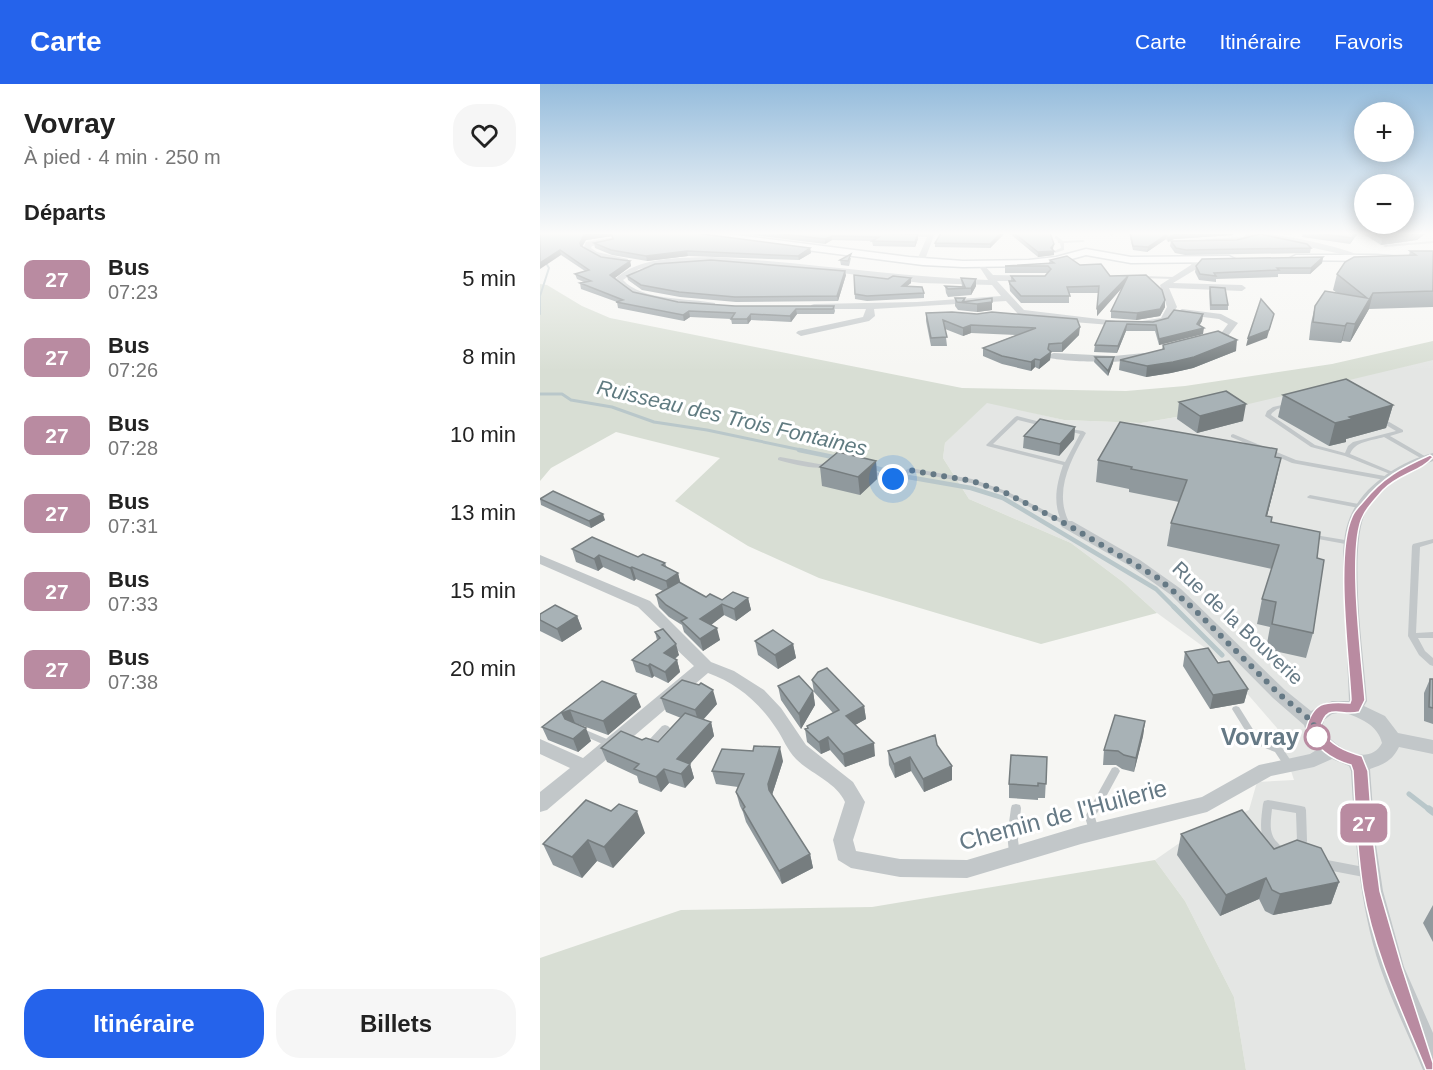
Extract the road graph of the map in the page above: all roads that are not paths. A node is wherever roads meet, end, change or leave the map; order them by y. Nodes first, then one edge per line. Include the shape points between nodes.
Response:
1 (619, 279) edge
2 (915, 279) edge
3 (1018, 279) edge
4 (1173, 279) edge
5 (992, 281) junction
6 (1164, 285) junction
7 (1242, 288) dead end
8 (1007, 298) junction
9 (725, 306) edge
10 (798, 307) edge
11 (869, 308) junction
12 (1170, 311) junction
13 (1019, 312) junction
14 (945, 314) edge
15 (1006, 315) edge
16 (801, 333) dead end
17 (1198, 342) edge
18 (1156, 353) edge
19 (1054, 356) dead end
20 (1050, 426) edge
21 (1061, 428) edge
22 (1384, 435) junction
23 (1233, 436) dead end
24 (1347, 455) junction
25 (1430, 458) edge
26 (780, 459) dead end
27 (1065, 464) junction
28 (840, 465) edge
29 (859, 469) edge
30 (1393, 477) junction
31 (1310, 497) dead end
32 (1364, 507) junction
33 (1066, 524) junction
34 (1305, 535) edge
35 (1433, 541) edge
36 (1351, 543) junction
37 (540, 559) edge
38 (1433, 635) edge
39 (1412, 636) junction
40 (1433, 663) edge
41 (705, 666) junction
42 (1354, 708) junction
43 (1236, 710) dead end
44 (1313, 722) junction
45 (574, 728) edge
46 (665, 728) dead end
47 (1390, 738) junction
48 (618, 740) junction
49 (540, 746) edge
50 (1433, 747) edge
51 (1331, 751) junction
52 (1357, 760) junction
53 (1288, 764) junction
54 (585, 767) junction
55 (1115, 771) dead end
56 (540, 804) edge
57 (1016, 808) dead end
58 (1094, 832) junction
59 (1302, 841) edge
60 (1291, 855) edge
61 (1015, 856) junction
62 (1309, 860) edge
63 (1369, 873) junction
64 (1433, 1063) edge

1 - 9 street via 618,283 640,293
2 - 5 street
3 - 5 street
4 - 6 street
5 - 8 street
6 - 7 street
6 - 12 street via 1172,304
8 - 11 street
8 - 13 street
10 - 11 street
11 - 14 street
11 - 16 street via 870,316 866,318
12 - 13 street via 1161,322 1145,324
12 - 17 street via 1221,317 1233,323 1225,333
13 - 15 street
18 - 19 street via 1114,359
20 - 27 lane via 1017,418 990,445
21 - 27 lane via 1083,433
22 - 24 lane via 1355,443
22 - 24 lane via 1401,430 1341,396 1269,412 1271,420 1313,446
22 - 25 lane
23 - 30 lane via 1294,462
24 - 30 lane
25 - 30 street
26 - 28 lane via 819,466
27 - 33 lane via 1059,502
29 - 33 lane via 893,479 907,471 989,486
30 - 32 street
31 - 32 lane
32 - 36 street via 1357,516
33 - 44 street, Rue de la Bouverie via 1135,563 1176,592 1279,694
34 - 36 lane
35 - 39 lane via 1416,546
36 - 42 street via 1358,700
37 - 41 street via 644,604
38 - 39 lane
39 - 40 lane
41 - 48 street
41 - 61 street, Chemin de l'Huilerie via 719,670 763,698 801,752 854,795 855,808 842,848 851,859 934,870 967,869
42 - 44 street via 1323,710
42 - 47 street via 1374,717
43 - 53 lane via 1256,741 1278,749
44 - 51 street via 1317,737
45 - 48 lane
46 - 48 lane via 650,744
47 - 50 street
47 - 52 street via 1390,746 1379,758
48 - 54 street
49 - 54 street
51 - 52 street
51 - 53 street, Chemin de l'Huilerie via 1314,760
52 - 63 street
53 - 58 street, Chemin de l'Huilerie via 1253,776 1207,804
54 - 56 street
55 - 58 lane via 1090,817
57 - 61 lane
58 - 61 street, Chemin de l'Huilerie
59 - 60 lane via 1301,810 1268,804 1266,836 1270,846
62 - 63 lane
63 - 64 street via 1392,967

